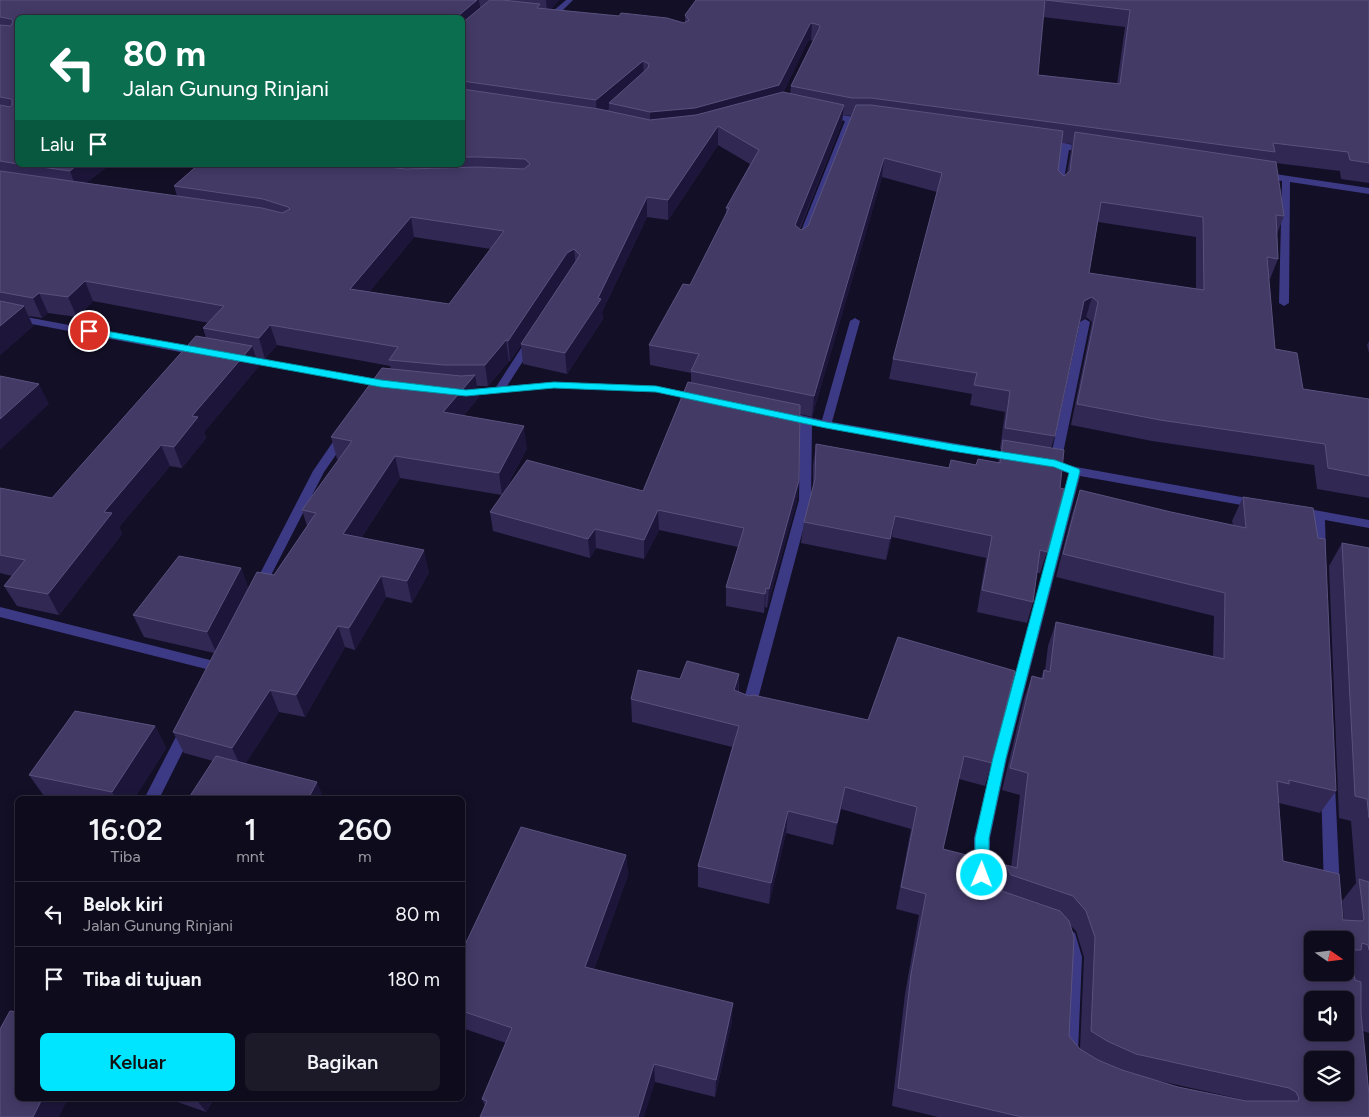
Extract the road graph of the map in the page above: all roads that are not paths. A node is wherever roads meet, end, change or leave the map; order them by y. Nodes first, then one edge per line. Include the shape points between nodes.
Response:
1 (570, 0) edge
2 (539, 18) edge
3 (549, 19) junction
4 (559, 20) edge
5 (821, 114) edge
6 (850, 120) junction
7 (879, 121) edge
8 (1040, 143) edge
9 (1065, 146) junction
10 (1094, 150) edge
11 (1247, 172) edge
12 (1286, 178) junction
13 (1059, 190) edge
14 (1369, 191) edge
15 (800, 245) edge
16 (1284, 303) dead end
17 (0, 315) edge
18 (855, 321) dead end
19 (1086, 322) edge
20 (535, 336) edge
21 (210, 354) edge
22 (228, 357) edge
23 (400, 386) edge
24 (499, 390) junction
25 (456, 392) edge
26 (712, 401) edge
27 (768, 412) edge
28 (806, 420) junction
29 (353, 423) edge
30 (826, 425) junction
31 (1055, 464) junction
32 (1075, 471) junction
33 (1270, 506) edge
34 (1289, 510) edge
35 (1319, 515) junction
36 (1369, 524) edge
37 (1320, 565) edge
38 (253, 599) edge
39 (0, 612) edge
40 (218, 667) edge
41 (748, 712) edge
42 (192, 719) edge
43 (1328, 773) edge
44 (153, 796) edge
45 (989, 889) edge
46 (1332, 902) edge
47 (1056, 924) edge
48 (1082, 1064) edge

1 - 3 street
2 - 3 street
3 - 4 street
5 - 6 street
6 - 7 street
6 - 15 street
8 - 9 street
9 - 10 street
9 - 13 street
11 - 12 street
12 - 14 street
12 - 16 street
17 - 21 street
18 - 30 street
19 - 31 street
20 - 24 street
22 - 23 street via 378,387
24 - 25 street
24 - 26 street via 554,385 607,386 656,389
27 - 28 street
28 - 30 street
28 - 41 street via 805,500
29 - 38 street via 318,471
30 - 31 street
31 - 32 street
32 - 33 street
32 - 45 street via 982,838 982,875
34 - 35 street
35 - 36 street
35 - 37 street
39 - 40 street
42 - 44 street
43 - 46 street
47 - 48 street via 1068,937 1074,957 1069,1055

